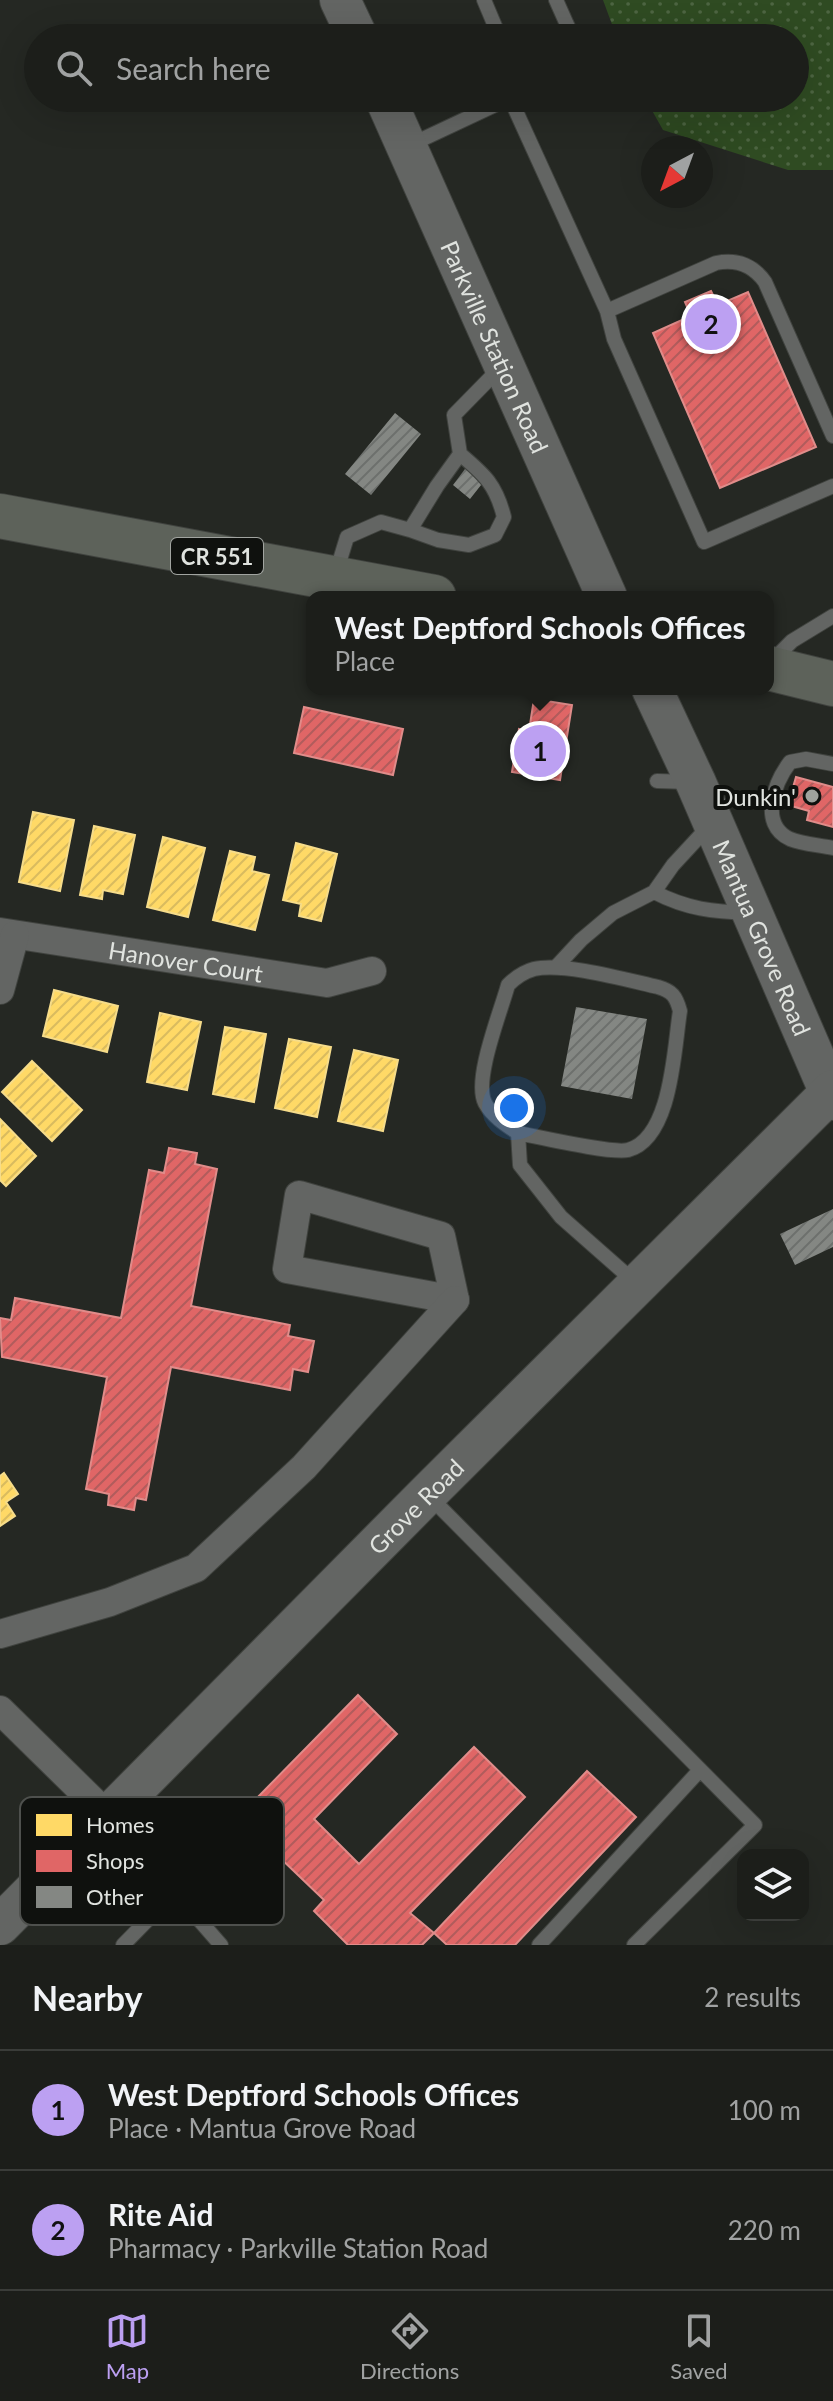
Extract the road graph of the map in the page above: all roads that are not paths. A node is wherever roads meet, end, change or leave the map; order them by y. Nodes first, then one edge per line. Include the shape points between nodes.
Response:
1 (340, 0) edge
2 (484, 0) edge
3 (556, 0) edge
4 (351, 24) edge
5 (494, 24) edge
6 (567, 24) edge
7 (391, 112) edge
8 (481, 112) edge
9 (516, 112) edge
10 (407, 147) junction
11 (607, 311) junction
12 (505, 364) junction
13 (833, 436) edge
14 (460, 454) junction
15 (833, 486) edge
16 (0, 516) edge
17 (410, 530) junction
18 (334, 588) edge
19 (367, 591) edge
20 (604, 591) edge
21 (833, 616) edge
22 (774, 660) edge
23 (774, 669) edge
24 (833, 684) edge
25 (654, 695) edge
26 (833, 764) edge
27 (713, 822) junction
28 (833, 848) edge
29 (654, 892) junction
30 (752, 914) junction
31 (8, 933) edge
32 (556, 967) junction
33 (372, 971) dead end
34 (0, 990) edge
35 (832, 1095) edge
36 (518, 1133) junction
37 (637, 1284) junction
38 (455, 1300) junction
39 (427, 1494) junction
40 (0, 1634) edge
41 (0, 1710) edge
42 (700, 1770) junction
43 (89, 1797) edge
44 (125, 1797) edge
45 (20, 1904) edge
46 (0, 1925) edge
47 (143, 1925) edge
48 (204, 1925) edge
49 (123, 1945) edge
50 (221, 1945) edge
51 (539, 1945) edge
52 (634, 1945) edge

1 - 4 main road
2 - 5 lane
3 - 6 lane
7 - 10 main road, Parkville Station Road
8 - 10 lane
9 - 11 lane
10 - 12 main road, Parkville Station Road
11 - 13 lane via 712,265 746,265 763,279
11 - 15 lane via 614,339 704,542
12 - 14 lane via 454,415
12 - 20 main road, Parkville Station Road
14 - 17 lane
14 - 17 lane via 489,480 499,497 504,517 495,535 469,545
16 - 18 main road, CR 551
17 - 18 lane via 381,522 347,537
18 - 19 main road, CR 551
21 - 22 lane via 792,641
23 - 24 main road
25 - 27 main road, Mantua Grove Road via 676,782
26 - 28 lane via 790,762 772,798 779,832
27 - 29 lane
27 - 30 main road, Mantua Grove Road
29 - 30 lane via 709,912
29 - 32 lane via 613,913
30 - 35 main road, Mantua Grove Road
31 - 33 street, Hanover Court via 327,983
31 - 34 street
32 - 36 lane via 518,975 508,985 481,1081 484,1101
32 - 36 lane via 658,987 676,997 680,1011 664,1110 644,1143 626,1151
35 - 37 main road, Grove Road
36 - 37 lane via 520,1165 561,1217
37 - 39 main road, Grove Road
38 - 38 street via 441,1236 299,1195 287,1269
38 - 40 street via 304,1467 196,1568 110,1602
39 - 42 lane
39 - 44 main road, Grove Road
41 - 43 street
42 - 51 lane
42 - 52 lane via 755,1825
45 - 46 main road, Grove Road
47 - 49 lane
48 - 50 lane

